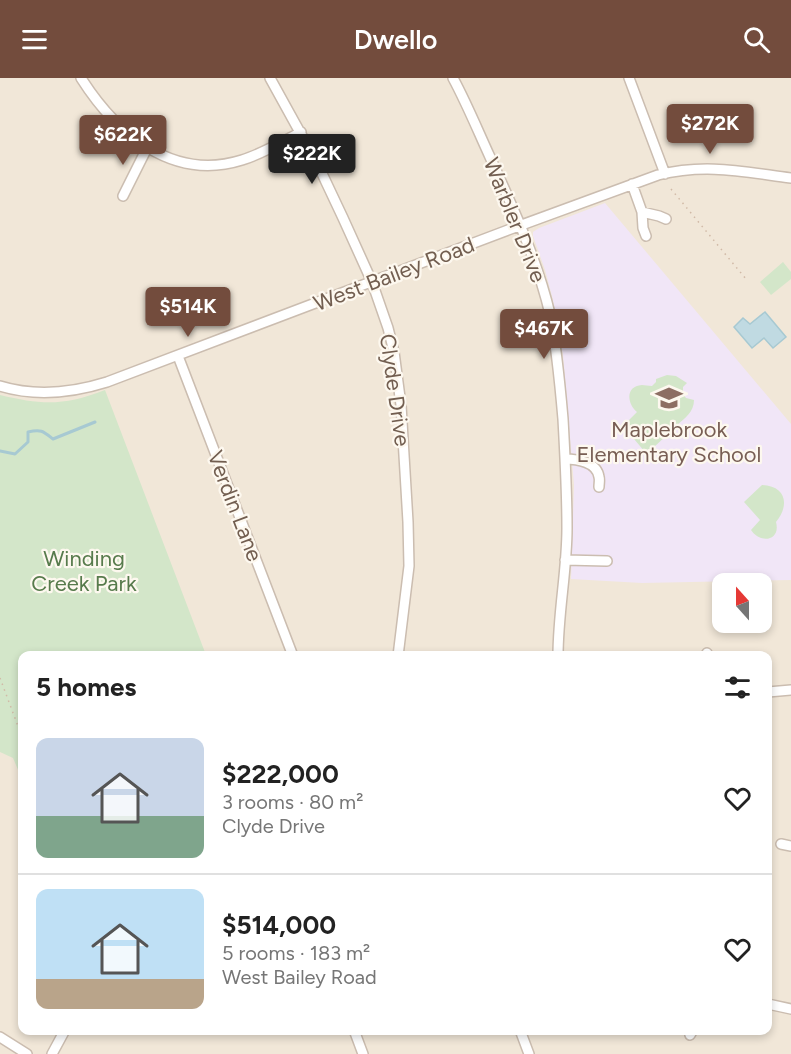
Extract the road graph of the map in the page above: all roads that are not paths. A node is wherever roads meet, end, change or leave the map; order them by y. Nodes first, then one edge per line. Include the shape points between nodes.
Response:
1 (81, 78) edge
2 (270, 78) edge
3 (453, 78) edge
4 (629, 78) edge
5 (301, 132) junction
6 (147, 148) junction
7 (665, 174) junction
8 (791, 178) edge
9 (632, 184) junction
10 (123, 196) dead end
11 (642, 212) junction
12 (666, 219) dead end
13 (520, 226) junction
14 (646, 236) dead end
15 (372, 282) junction
16 (178, 356) junction
17 (0, 386) edge
18 (566, 459) junction
19 (599, 487) dead end
20 (598, 549) dead end
21 (565, 560) junction
22 (291, 651) edge
23 (399, 651) edge
24 (558, 651) edge
25 (791, 690) edge
26 (772, 692) edge
27 (772, 1005) edge
28 (791, 1009) edge
29 (62, 1035) edge
30 (356, 1035) edge
31 (522, 1035) edge
32 (0, 1037) edge
33 (27, 1054) edge
34 (52, 1054) edge
35 (363, 1054) edge
36 (529, 1054) edge

1 - 6 street via 109,115
2 - 5 street, Clyde Drive
3 - 13 street, Warbler Drive
4 - 7 street
5 - 6 street via 247,158 217,164 184,162
5 - 15 street, Clyde Drive
6 - 10 street
7 - 8 street, West Bailey Road via 710,169
7 - 9 street, West Bailey Road
9 - 11 street
9 - 13 street, West Bailey Road
11 - 12 street
11 - 14 street
13 - 15 street, West Bailey Road
13 - 18 street, Warbler Drive via 541,281 553,332
15 - 16 street, West Bailey Road
15 - 23 street, Clyde Drive via 394,352 401,405 409,566
16 - 17 street, West Bailey Road via 77,390 34,393
16 - 22 street, Verdin Lane
18 - 19 street via 578,459 594,468
18 - 21 street, Warbler Drive
20 - 21 street via 602,560
21 - 24 street, Warbler Drive
25 - 26 street
27 - 28 street
29 - 34 street
30 - 35 street
31 - 36 street
32 - 33 street

